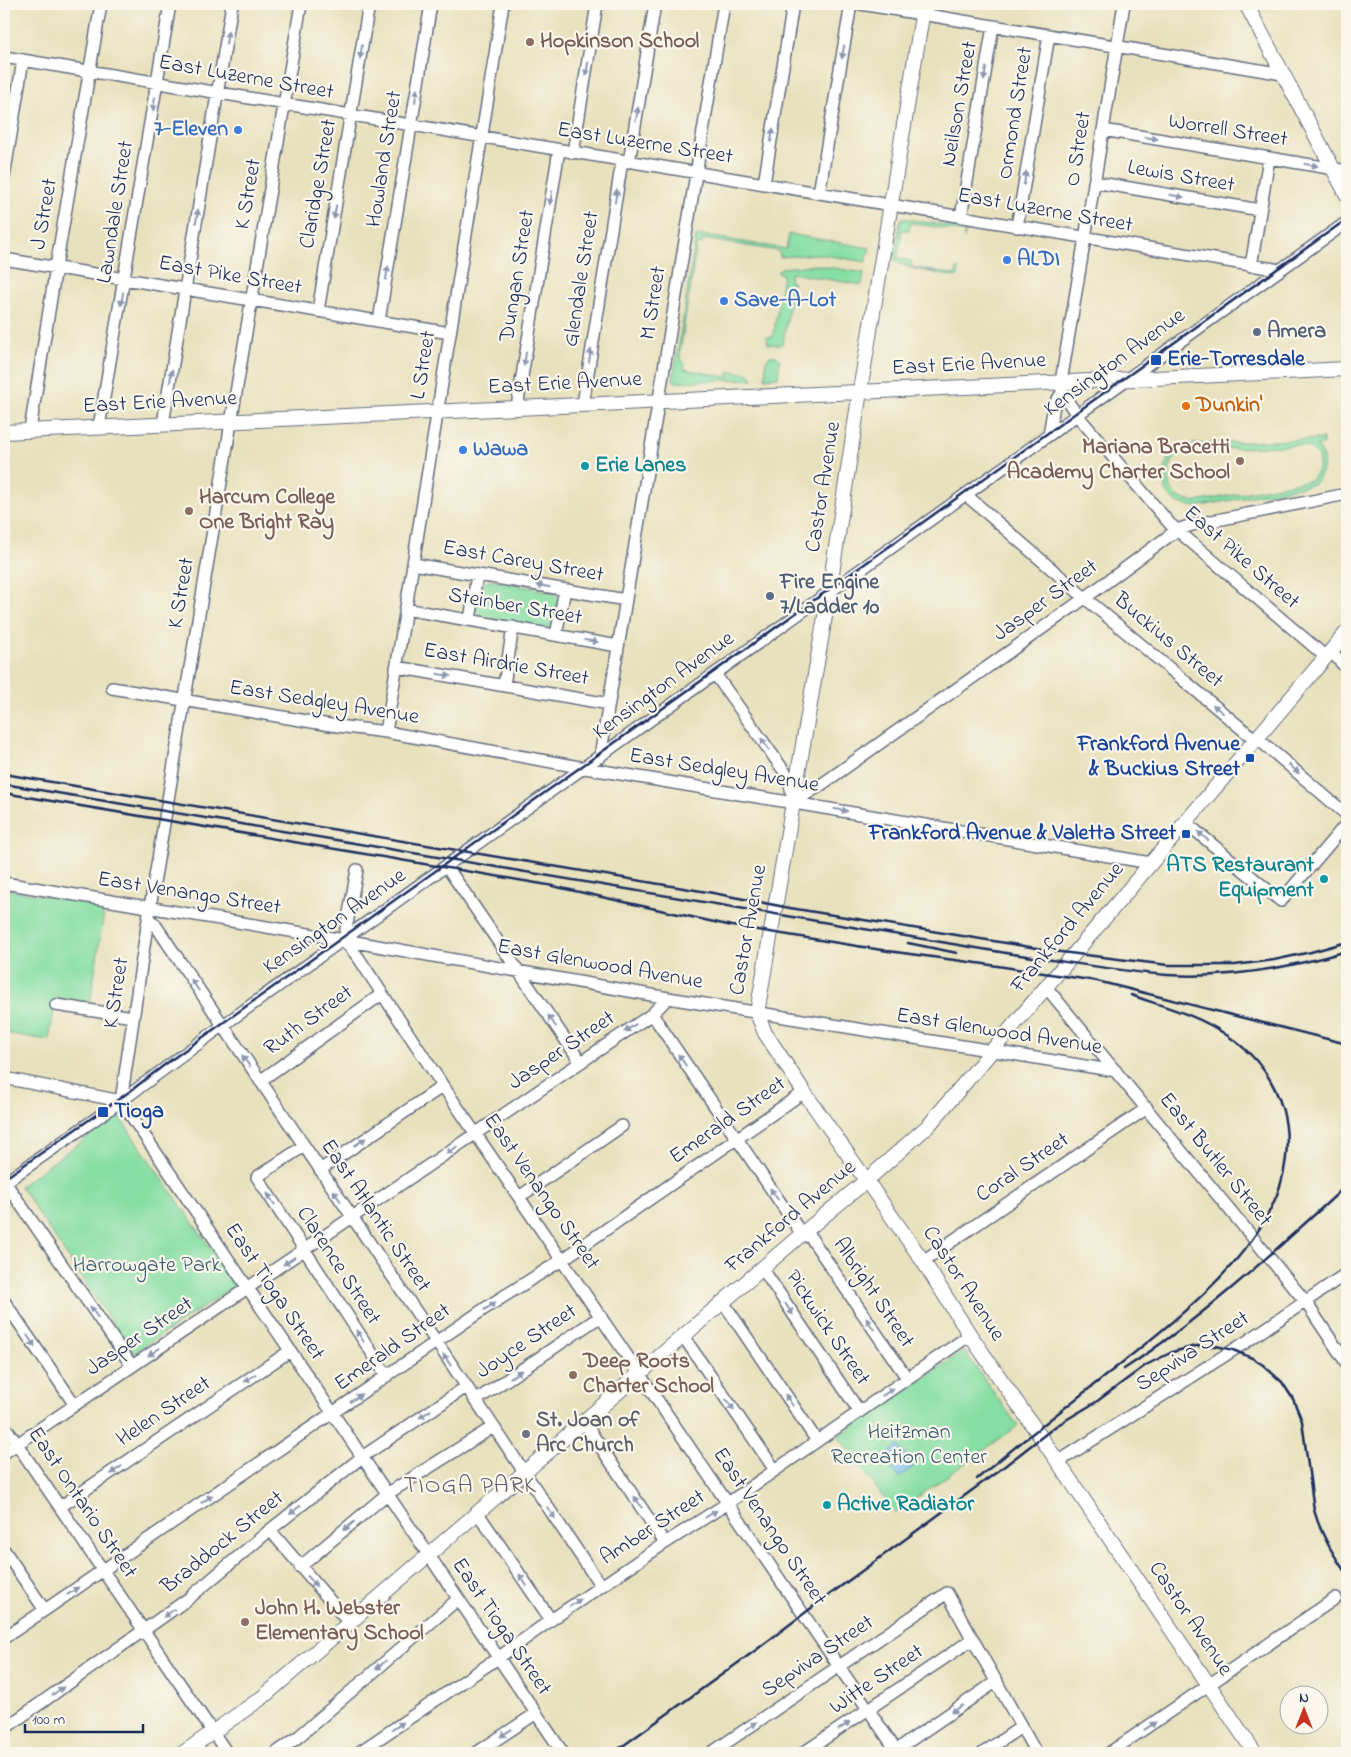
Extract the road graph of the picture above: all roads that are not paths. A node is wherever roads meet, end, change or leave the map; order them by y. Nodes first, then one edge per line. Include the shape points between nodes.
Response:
1 (101, 4) edge
2 (170, 4) edge
3 (232, 4) edge
4 (301, 4) edge
5 (369, 4) edge
6 (431, 4) edge
7 (503, 4) edge
8 (597, 4) edge
9 (655, 4) edge
10 (724, 4) edge
11 (793, 4) edge
12 (851, 4) edge
13 (861, 4) edge
14 (1124, 4) edge
15 (1246, 4) edge
16 (923, 9) edge
17 (993, 26) junction
18 (1049, 35) junction
19 (1116, 48) junction
20 (4, 57) edge
21 (23, 60) junction
22 (90, 70) junction
23 (1283, 74) junction
24 (157, 83) junction
25 (218, 94) junction
26 (285, 105) junction
27 (351, 116) junction
28 (411, 126) junction
29 (1103, 130) junction
30 (481, 137) junction
31 (558, 150) junction
32 (573, 153) junction
33 (1269, 158) junction
34 (625, 162) junction
35 (1341, 170) edge
36 (696, 173) junction
37 (4, 178) edge
38 (1094, 182) junction
39 (764, 184) junction
40 (820, 193) junction
41 (1347, 195) edge
42 (892, 205) junction
43 (1260, 210) junction
44 (961, 217) junction
45 (1347, 222) edge
46 (1017, 227) junction
47 (1085, 238) junction
48 (4, 258) edge
49 (1251, 266) junction
50 (56, 267) junction
51 (1280, 270) junction
52 (125, 279) junction
53 (185, 289) junction
54 (251, 300) junction
55 (318, 311) junction
56 (378, 321) junction
57 (450, 333) junction
58 (1347, 369) edge
59 (1128, 379) junction
60 (1061, 388) junction
61 (860, 391) junction
62 (659, 401) junction
63 (583, 404) junction
64 (517, 407) junction
65 (437, 411) junction
66 (1077, 415) junction
67 (232, 421) junction
68 (163, 424) junction
69 (100, 427) junction
70 (30, 430) junction
71 (4, 432) edge
72 (1048, 436) junction
73 (1347, 494) edge
74 (966, 495) junction
75 (1177, 530) junction
76 (413, 564) junction
77 (477, 575) junction
78 (565, 590) junction
79 (829, 593) junction
80 (1085, 598) junction
81 (626, 600) junction
82 (404, 609) junction
83 (470, 620) junction
84 (513, 627) junction
85 (1347, 632) edge
86 (556, 635) junction
87 (618, 646) junction
88 (1328, 654) junction
89 (396, 667) junction
90 (1347, 670) edge
91 (715, 674) junction
92 (504, 685) junction
93 (112, 688) dead end
94 (184, 700) junction
95 (609, 704) junction
96 (386, 732) junction
97 (1256, 739) junction
98 (600, 757) junction
99 (585, 768) junction
100 (793, 802) junction
101 (1347, 815) edge
102 (1185, 822) junction
103 (1347, 823) edge
104 (1151, 863) junction
105 (447, 867) junction
106 (357, 870) dead end
107 (4, 884) edge
108 (149, 914) junction
109 (344, 940) junction
110 (518, 972) junction
111 (1046, 987) junction
112 (382, 994) junction
113 (668, 998) junction
114 (56, 1005) dead end
115 (757, 1012) junction
116 (652, 1014) junction
117 (134, 1017) junction
118 (222, 1026) junction
119 (990, 1051) junction
120 (580, 1061) junction
121 (1116, 1071) junction
122 (4, 1078) edge
123 (260, 1081) junction
124 (443, 1086) junction
125 (804, 1092) junction
126 (121, 1100) junction
127 (1147, 1108) junction
128 (622, 1126) dead end
129 (476, 1133) junction
130 (736, 1140) junction
131 (304, 1146) junction
132 (320, 1170) junction
133 (867, 1180) junction
134 (4, 1182) edge
135 (519, 1197) junction
136 (352, 1218) junction
137 (802, 1234) junction
138 (304, 1250) junction
139 (562, 1260) junction
140 (923, 1261) junction
141 (762, 1268) junction
142 (1347, 1273) edge
143 (248, 1288) junction
144 (4, 1300) edge
145 (1305, 1301) junction
146 (723, 1302) junction
147 (601, 1316) junction
148 (970, 1335) junction
149 (683, 1336) junction
150 (436, 1343) junction
151 (290, 1351) junction
152 (1347, 1364) edge
153 (132, 1366) junction
154 (640, 1373) junction
155 (387, 1376) junction
156 (907, 1378) junction
157 (466, 1387) junction
158 (475, 1401) junction
159 (75, 1405) junction
160 (859, 1411) junction
161 (333, 1414) junction
162 (584, 1422) junction
163 (4, 1424) edge
164 (493, 1428) junction
165 (817, 1441) junction
166 (17, 1444) junction
167 (4, 1453) edge
168 (362, 1457) junction
169 (1058, 1462) junction
170 (775, 1470) junction
171 (524, 1472) junction
172 (387, 1494) junction
173 (728, 1503) junction
174 (60, 1507) junction
175 (477, 1512) junction
176 (270, 1530) junction
177 (665, 1543) junction
178 (4, 1550) edge
179 (428, 1556) junction
180 (300, 1567) junction
181 (104, 1571) junction
182 (600, 1586) junction
183 (1336, 1598) dead end
184 (458, 1599) junction
185 (44, 1609) junction
186 (551, 1620) junction
187 (349, 1623) junction
188 (144, 1630) junction
189 (4, 1638) edge
190 (973, 1639) junction
191 (498, 1658) junction
192 (839, 1667) junction
193 (997, 1681) junction
194 (1209, 1686) junction
195 (868, 1710) junction
196 (535, 1714) junction
197 (1022, 1727) junction
198 (4, 1729) edge
199 (213, 1732) junction
200 (895, 1752) edge
201 (183, 1753) edge
202 (227, 1753) edge
203 (276, 1753) edge
204 (358, 1753) edge
205 (476, 1753) edge
206 (562, 1753) edge
207 (711, 1753) edge
208 (804, 1753) edge
209 (983, 1753) edge
210 (1036, 1753) edge
211 (1109, 1753) edge
212 (1255, 1753) edge

1 - 22 street, J Street
2 - 24 street, Lawndale Street
25 -> 3 street
4 - 26 street, K Street
5 -> 27 street, Claridge Street
28 -> 6 street, Howland Street
7 - 30 street, L Street
8 -> 32 street
34 -> 9 street, Glendale Street
10 - 36 street, M Street
39 -> 11 street
12 -> 40 street
13 - 16 street
14 - 19 street, O Street
15 - 23 main road
16 - 17 street
16 - 42 main road, Castor Avenue
17 - 18 street
17 -> 44 street, Neilson Street
18 - 19 street
46 -> 18 street, Ormond Street
19 - 23 street
19 - 29 street, O Street
20 - 21 street, East Luzerne Street
21 - 22 street, East Luzerne Street
21 - 37 street
22 - 24 street, East Luzerne Street
22 - 50 street, J Street
23 - 35 main road
24 - 25 street, East Luzerne Street
24 -> 52 street, Lawndale Street
25 - 26 street, East Luzerne Street
53 -> 25 street
26 - 27 street, East Luzerne Street
26 - 54 street, K Street
27 - 28 street, East Luzerne Street
27 -> 55 street, Claridge Street
28 - 30 street, East Luzerne Street
56 -> 28 street, Howland Street
29 -> 33 street, Worrell Street
29 - 38 street, O Street
30 - 31 street, East Luzerne Street
30 - 57 street, L Street
31 - 32 street, East Luzerne Street
31 -> 64 street, Dungan Street
32 - 34 street, East Luzerne Street
33 -> 35 street, Worrell Street
33 - 43 street
34 - 36 street, East Luzerne Street
63 -> 34 street, Glendale Street
35 - 41 main road
36 - 39 street, East Luzerne Street
36 - 62 street, M Street
38 -> 43 street, Lewis Street
38 - 47 street, O Street
39 - 40 street, East Luzerne Street
40 - 42 street, East Luzerne Street
42 - 44 street, East Luzerne Street
42 - 61 main road, Castor Avenue
43 - 49 street
44 - 46 street, East Luzerne Street
45 - 51 street, Kensington Avenue
46 - 47 street, East Luzerne Street
47 - 49 street, East Luzerne Street
47 - 60 street, O Street
48 - 50 street, East Pike Street
49 - 51 street, East Luzerne Street
50 - 52 street, East Pike Street
50 - 70 street, J Street
51 - 59 street, Kensington Avenue
52 - 53 street, East Pike Street
52 -> 69 street, Lawndale Street
53 - 54 street, East Pike Street
68 -> 53 street
54 - 55 street, East Pike Street
54 - 67 street, K Street
55 - 56 street, East Pike Street
56 - 57 street, East Pike Street
57 - 65 street, L Street
58 - 59 main road, East Erie Avenue
59 - 60 main road, East Erie Avenue
59 - 66 street, Kensington Avenue
60 - 61 main road, East Erie Avenue
60 - 66 street
60 - 72 street, O Street
61 - 62 main road, East Erie Avenue
61 - 79 main road, Castor Avenue
62 - 63 main road, East Erie Avenue
62 - 81 street, M Street
63 - 64 main road, East Erie Avenue
64 - 65 main road, East Erie Avenue
65 - 67 main road, East Erie Avenue
65 - 76 street, L Street
66 - 72 street, Kensington Avenue
66 - 75 street, East Pike Street
67 - 68 main road, East Erie Avenue
67 - 94 street, K Street
68 - 69 main road, East Erie Avenue
69 - 70 main road, East Erie Avenue
70 - 71 main road, East Erie Avenue
72 - 74 street, Kensington Avenue
73 - 75 street, Jasper Street
74 - 79 street, Kensington Avenue
74 - 80 street, Buckius Street
75 - 80 street, Jasper Street
75 - 88 street, East Pike Street
76 - 77 street, East Carey Street
76 - 82 street, L Street
78 -> 77 street, East Carey Street
77 - 83 street
78 - 81 street, East Carey Street
78 - 86 street
79 - 91 street, Kensington Avenue
79 - 100 main road, Castor Avenue
97 -> 80 street, Buckius Street
80 - 100 street, Jasper Street
81 - 87 street, M Street
82 - 83 street, Steinber Street
82 - 89 street, L Street
83 - 84 street, Steinber Street
84 - 86 street, Steinber Street
84 - 92 street
85 - 88 main road, Frankford Avenue
86 -> 87 street, Steinber Street
87 - 95 street, M Street
88 - 90 street, East Pike Street
88 - 97 main road, Frankford Avenue
89 -> 92 street, East Airdrie Street
89 - 96 street, L Street
91 - 98 street, Kensington Avenue
100 -> 91 street via 789,778
92 - 95 street, East Airdrie Street
93 - 94 street, East Sedgley Avenue
94 - 96 street, East Sedgley Avenue
94 - 108 street, K Street
95 - 98 street, M Street
96 - 99 street, East Sedgley Avenue
97 -> 101 street, Buckius Street
97 - 102 main road, Frankford Avenue
98 - 99 street, Kensington Avenue
99 - 100 street, East Sedgley Avenue
99 - 105 street, Kensington Avenue
100 -> 104 street, East Sedgley Avenue
100 - 115 main road, Castor Avenue
103 -> 102 street via 1280,901
102 - 104 main road, Frankford Avenue
104 - 111 main road, Frankford Avenue
105 - 109 street, Kensington Avenue
105 - 110 street
106 - 109 street
107 - 108 street, East Venango Street
108 - 109 street, East Venango Street
108 - 117 street, K Street
118 -> 108 street, East Atlantic Street
109 - 110 street, East Glenwood Avenue
109 - 112 street, East Venango Street
109 - 118 street, Kensington Avenue
110 - 113 street, East Glenwood Avenue
120 -> 110 street
111 - 119 main road, Frankford Avenue
111 - 121 street, East Butler Street
112 - 123 street, Ruth Street
112 - 124 street, East Venango Street
113 - 115 street, East Glenwood Avenue
113 - 116 street, Jasper Street
114 - 117 street
115 - 119 street, East Glenwood Avenue
115 - 125 main road, Castor Avenue via 765,1034
116 -> 120 street, Jasper Street
130 -> 116 street, Albright Street
117 - 126 street, K Street
123 -> 118 street, East Atlantic Street
118 - 126 street, Kensington Avenue
119 - 121 street, East Glenwood Avenue
119 - 133 main road, Frankford Avenue via 928,1125
120 - 129 street, Jasper Street
121 - 127 street, East Butler Street
122 - 126 street
123 - 131 street, East Atlantic Street
124 - 129 street, East Venango Street
132 -> 124 street
125 - 130 street, Emerald Street
125 - 133 main road, Castor Avenue
126 - 134 street, Kensington Avenue
126 - 143 street, East Tioga Street
127 - 140 street, Coral Street
127 - 145 street, East Butler Street
128 - 135 street
129 - 135 street, East Venango Street
129 -> 136 street, Jasper Street
137 -> 130 street, Albright Street
130 - 139 street, Emerald Street
131 - 132 street, East Atlantic Street
138 -> 131 street, Clarence Street via 257,1177
136 -> 132 street, East Atlantic Street
133 - 137 main road, Frankford Avenue
133 - 140 main road, Castor Avenue
153 -> 134 street
135 - 139 street, East Venango Street
136 - 138 street, Jasper Street
136 - 150 street, East Atlantic Street
137 - 141 main road, Frankford Avenue
156 -> 137 street, Albright Street via 811,1238
138 -> 143 street, Jasper Street
155 -> 138 street, Clarence Street
139 - 147 street, East Venango Street
150 -> 139 street, Emerald Street
140 - 148 main road, Castor Avenue
141 - 146 main road, Frankford Avenue
141 -> 160 street, Pickwick Street
142 - 145 street, Sepviva Street
143 - 151 street, East Tioga Street
143 -> 153 street, Jasper Street
144 -> 159 street
145 - 152 street, East Butler Street
145 - 169 street, Sepviva Street
146 - 149 main road, Frankford Avenue
165 -> 146 street
147 - 154 street, East Venango Street
158 -> 147 street, Joyce Street
148 - 156 street, Amber Street
148 - 169 main road, Castor Avenue
149 - 154 main road, Frankford Avenue
149 -> 170 street
150 - 155 street, Emerald Street
157 -> 150 street, East Atlantic Street
151 - 161 street, East Tioga Street
151 -> 174 street, Helen Street
153 - 159 street, Jasper Street
154 - 162 main road, Frankford Avenue
154 - 173 street, East Venango Street
161 -> 155 street, Emerald Street
160 -> 156 street, Amber Street
157 - 158 street, East Atlantic Street
157 -> 168 street, Braddock Street
158 - 164 street, East Atlantic Street
159 - 166 street, Jasper Street
160 - 165 street, Amber Street
161 - 168 street, East Tioga Street
181 -> 161 street, Emerald Street
162 - 171 main road, Frankford Avenue
177 -> 162 street
163 - 166 street, East Ontario Street
164 - 171 street, East Atlantic Street
164 - 172 street
165 - 170 street, Amber Street
166 - 167 street, Jasper Street
166 - 174 street, East Ontario Street
168 - 172 street, East Tioga Street
168 -> 176 street, Braddock Street
169 - 194 main road, Castor Avenue
170 - 173 street, Amber Street
171 - 175 main road, Frankford Avenue
171 -> 182 street, East Atlantic Street
172 - 179 street, East Tioga Street
172 -> 180 street
177 -> 173 street, Amber Street
173 - 192 street, East Venango Street
174 - 181 street, East Ontario Street
175 - 179 main road, Frankford Avenue
186 -> 175 street
176 - 180 street
176 -> 188 street, Braddock Street via 188,1599
177 - 182 street, Amber Street
178 - 185 street
179 - 184 street, East Tioga Street
179 - 187 main road, Frankford Avenue
180 -> 187 street
185 -> 181 street, Emerald Street
181 - 188 street, East Ontario Street
186 -> 182 street, Amber Street
183 - 194 street
184 - 191 street, East Tioga Street
184 -> 203 street
185 - 189 street, Emerald Street
186 - 191 street, Amber Street
187 - 199 main road, Frankford Avenue via 263,1697
198 -> 188 street, Braddock Street
188 - 199 street, East Ontario Street
190 - 192 street, Sepviva Street via 947,1593
190 - 193 street
190 - 195 street, Witte Street
191 - 196 street, East Tioga Street
204 -> 191 street, Amber Street
192 - 195 street, East Venango Street
207 -> 192 street, Sepviva Street
193 - 197 street
193 -> 200 street
211 -> 194 street
194 - 212 main road, Castor Avenue
195 - 200 street, East Venango Street
208 -> 195 street, Witte Street
196 -> 205 street
196 - 206 street, East Tioga Street
197 - 209 street
197 - 210 street
199 - 201 main road, Frankford Avenue
199 - 202 street, East Ontario Street

